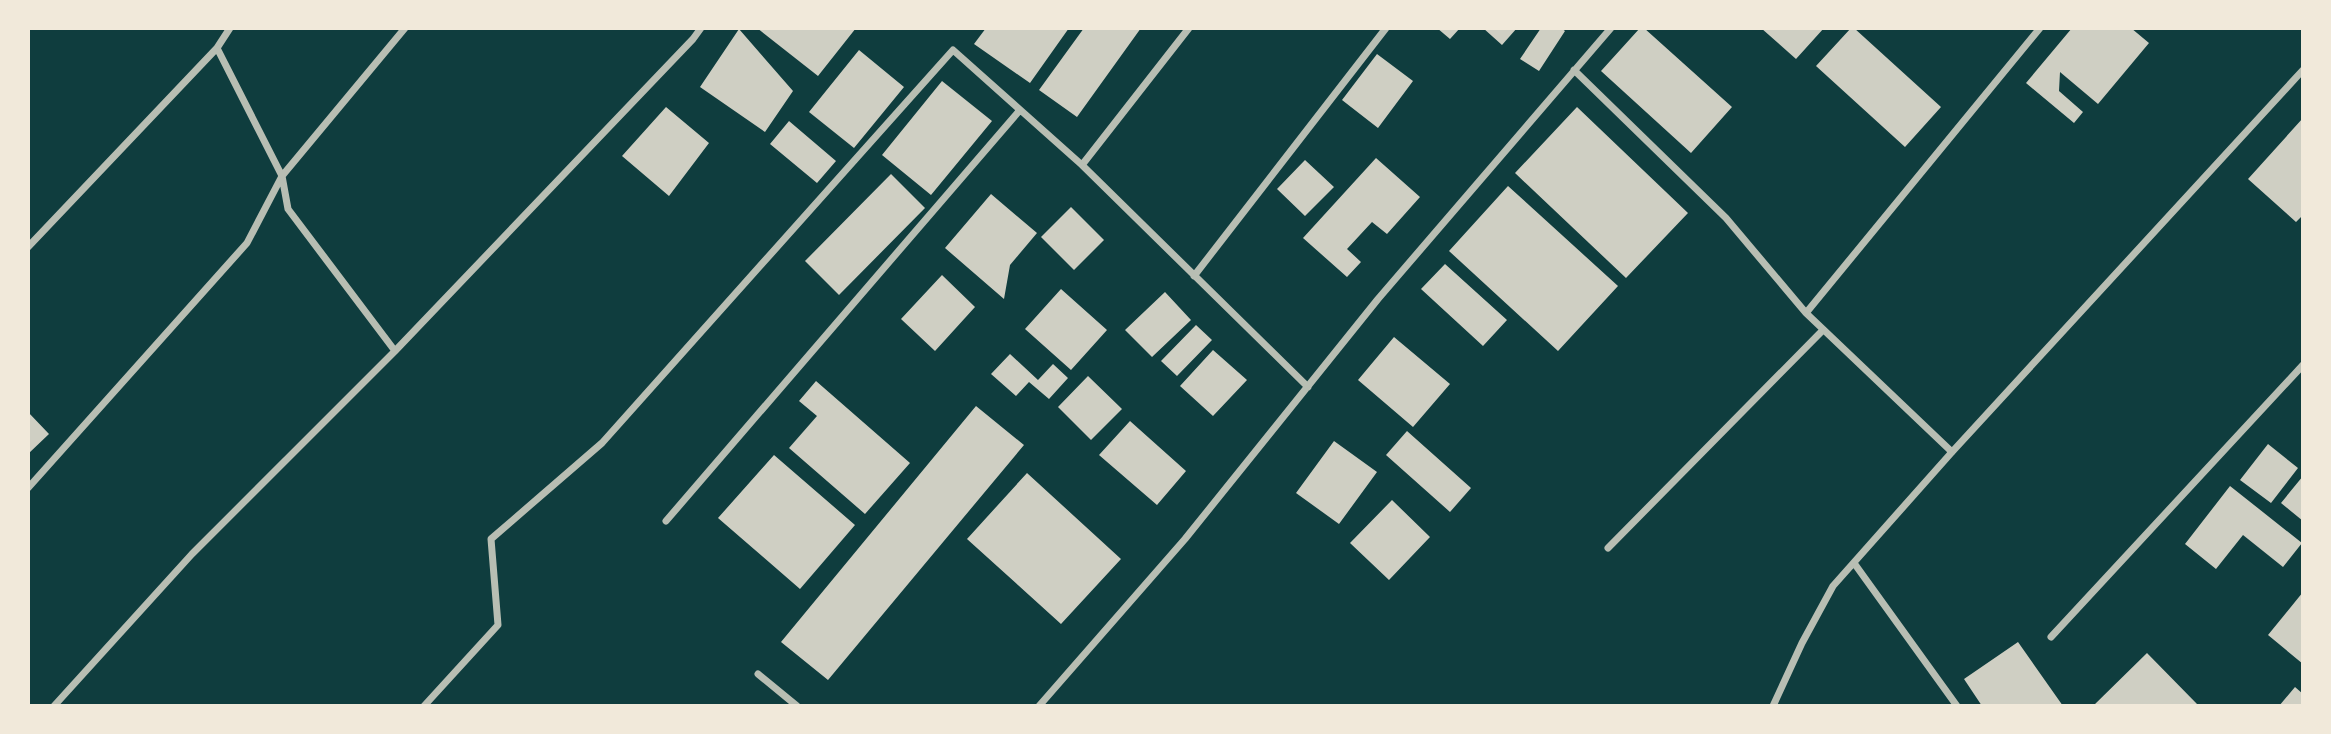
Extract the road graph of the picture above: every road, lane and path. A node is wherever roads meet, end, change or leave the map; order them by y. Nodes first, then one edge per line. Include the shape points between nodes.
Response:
1 (230, 28) edge
2 (405, 28) edge
3 (701, 28) edge
4 (1189, 28) edge
5 (1386, 28) edge
6 (1611, 28) edge
7 (2040, 28) edge
8 (217, 48) junction
9 (1574, 70) junction
10 (2303, 70) edge
11 (1020, 110) junction
12 (1082, 165) junction
13 (282, 176) junction
14 (28, 247) edge
15 (1194, 276) junction
16 (1806, 313) junction
17 (1823, 330) junction
18 (395, 351) junction
19 (2303, 365) edge
20 (1308, 387) junction
21 (1952, 452) junction
22 (28, 488) edge
23 (666, 522) dead end
24 (1608, 548) dead end
25 (1853, 563) junction
26 (2051, 637) dead end
27 (758, 674) dead end
28 (54, 706) edge
29 (424, 706) edge
30 (797, 706) edge
31 (1039, 706) edge
32 (1773, 706) edge
33 (1957, 706) edge

1 - 8 street
2 - 13 street
3 - 18 street
4 - 12 street
5 - 15 street
6 - 9 street
7 - 16 street
8 - 13 street
8 - 14 street
9 - 16 street via 1726,218
9 - 20 street
10 - 21 street
11 - 12 street
11 - 23 street
11 - 29 street via 953,50 602,443 491,539 498,625
12 - 15 street
13 - 18 street via 288,209
13 - 22 street via 247,243
15 - 20 street
16 - 17 street
17 - 21 street
17 - 24 street
18 - 28 street via 192,554
19 - 26 street
20 - 31 street via 1185,539
21 - 25 street
25 - 32 street via 1833,586
25 - 33 street
27 - 30 street

